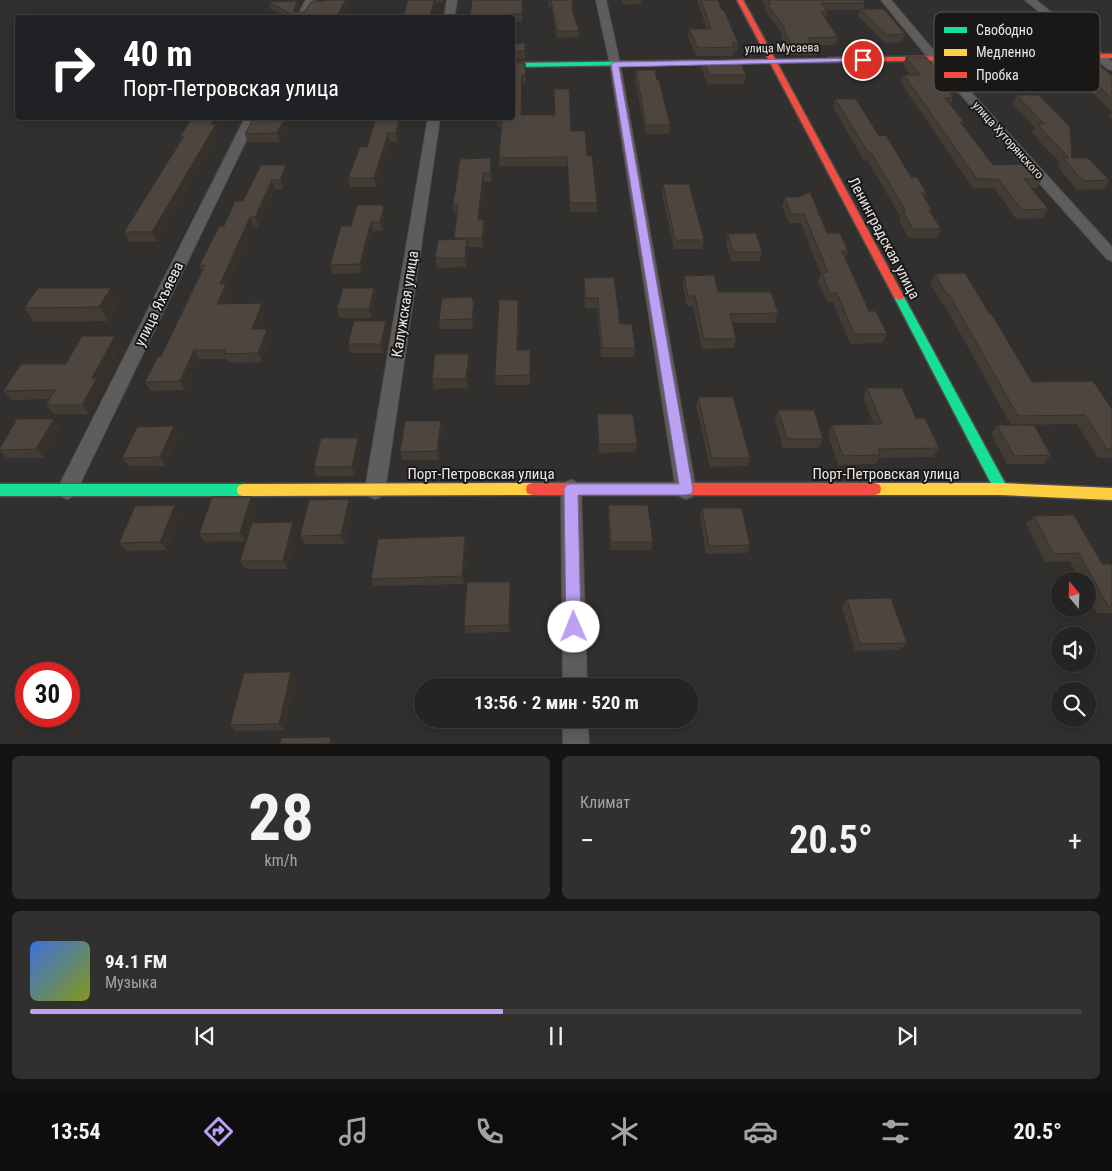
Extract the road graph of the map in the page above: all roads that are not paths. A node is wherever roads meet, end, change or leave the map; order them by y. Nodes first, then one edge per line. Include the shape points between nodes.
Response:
1 (311, 0) edge
2 (452, 0) edge
3 (601, 0) edge
4 (740, 0) edge
5 (886, 0) edge
6 (1030, 0) edge
7 (1045, 12) edge
8 (304, 15) edge
9 (450, 15) edge
10 (1100, 57) edge
11 (934, 58) edge
12 (934, 59) edge
13 (773, 62) junction
14 (615, 64) junction
15 (515, 65) edge
16 (1112, 67) edge
17 (965, 92) edge
18 (249, 120) edge
19 (434, 120) edge
20 (1112, 256) edge
21 (571, 489) junction
22 (1001, 489) junction
23 (0, 490) edge
24 (67, 490) junction
25 (375, 490) junction
26 (686, 490) junction
27 (1112, 494) edge
28 (574, 678) edge
29 (575, 728) edge
30 (576, 744) edge

1 - 8 street
2 - 9 street
3 - 14 street
4 - 13 street, Ленинградская улица
5 - 11 street, улица Хуторянского
6 - 7 street
10 - 16 street
12 - 13 street, улица Мусаева
13 - 14 street, улица Мусаева
13 - 22 street, Ленинградская улица
14 - 15 street, улица Мусаева
14 - 26 street
17 - 20 street, улица Хуторянского
18 - 24 street, улица Яхъяева
19 - 25 street, Калужская улица
21 - 25 street, Порт-Петровская улица
21 - 26 street, Порт-Петровская улица
21 - 28 street
22 - 26 street, Порт-Петровская улица
22 - 27 street, Порт-Петровская улица
23 - 24 street, Порт-Петровская улица
24 - 25 street, Порт-Петровская улица
29 - 30 street

